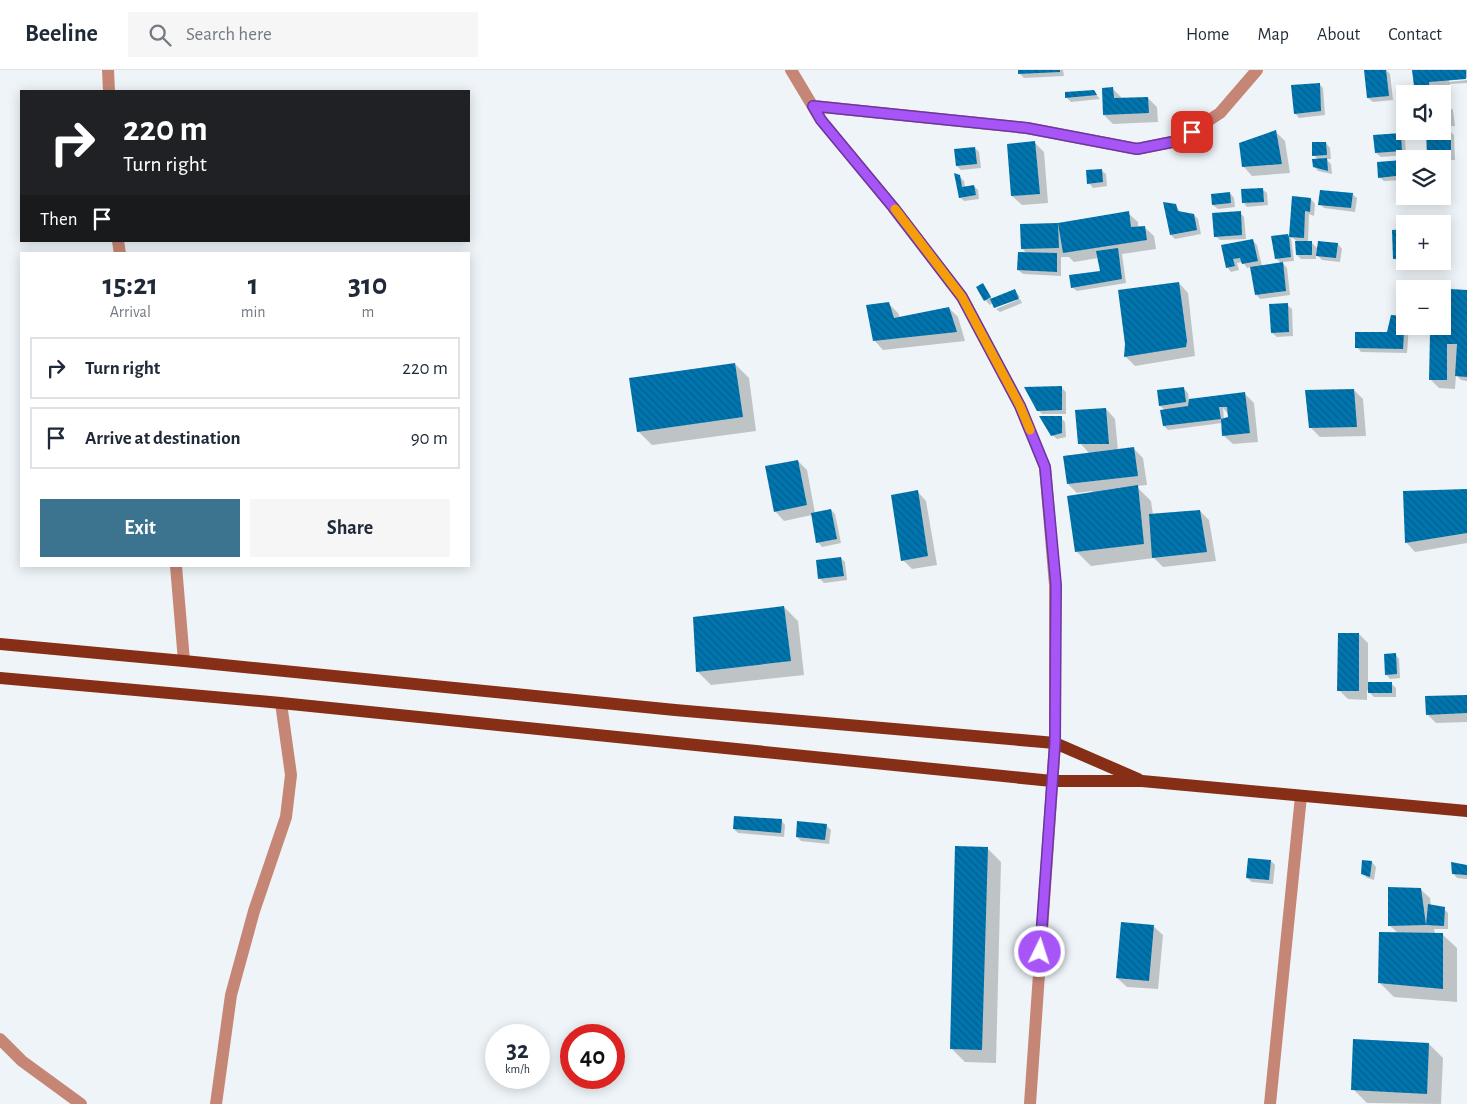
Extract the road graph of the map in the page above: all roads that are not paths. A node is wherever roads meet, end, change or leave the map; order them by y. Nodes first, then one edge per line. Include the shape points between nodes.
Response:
1 (108, 70) edge
2 (791, 70) edge
3 (1257, 70) edge
4 (109, 90) edge
5 (813, 106) junction
6 (176, 567) edge
7 (0, 644) edge
8 (184, 661) junction
9 (0, 678) edge
10 (281, 703) junction
11 (1055, 743) junction
12 (1052, 781) junction
13 (1142, 782) junction
14 (1300, 796) junction
15 (1467, 811) edge
16 (0, 1039) edge
17 (81, 1104) edge
18 (216, 1104) edge
19 (1030, 1104) edge
20 (1270, 1104) edge

1 - 4 street
2 - 5 street
3 - 5 street via 1220,113 1177,141 1137,149 1027,128
5 - 11 street via 962,297 1020,406 1045,467 1056,585
6 - 8 street
7 - 8 main road
8 - 11 main road via 665,709
9 - 10 main road
10 - 12 main road
10 - 18 street via 291,774 286,818 254,911 231,995
11 - 12 street
11 - 13 main road
12 - 13 main road
12 - 19 street
13 - 14 main road
14 - 15 main road
14 - 20 street
16 - 17 street via 22,1061

